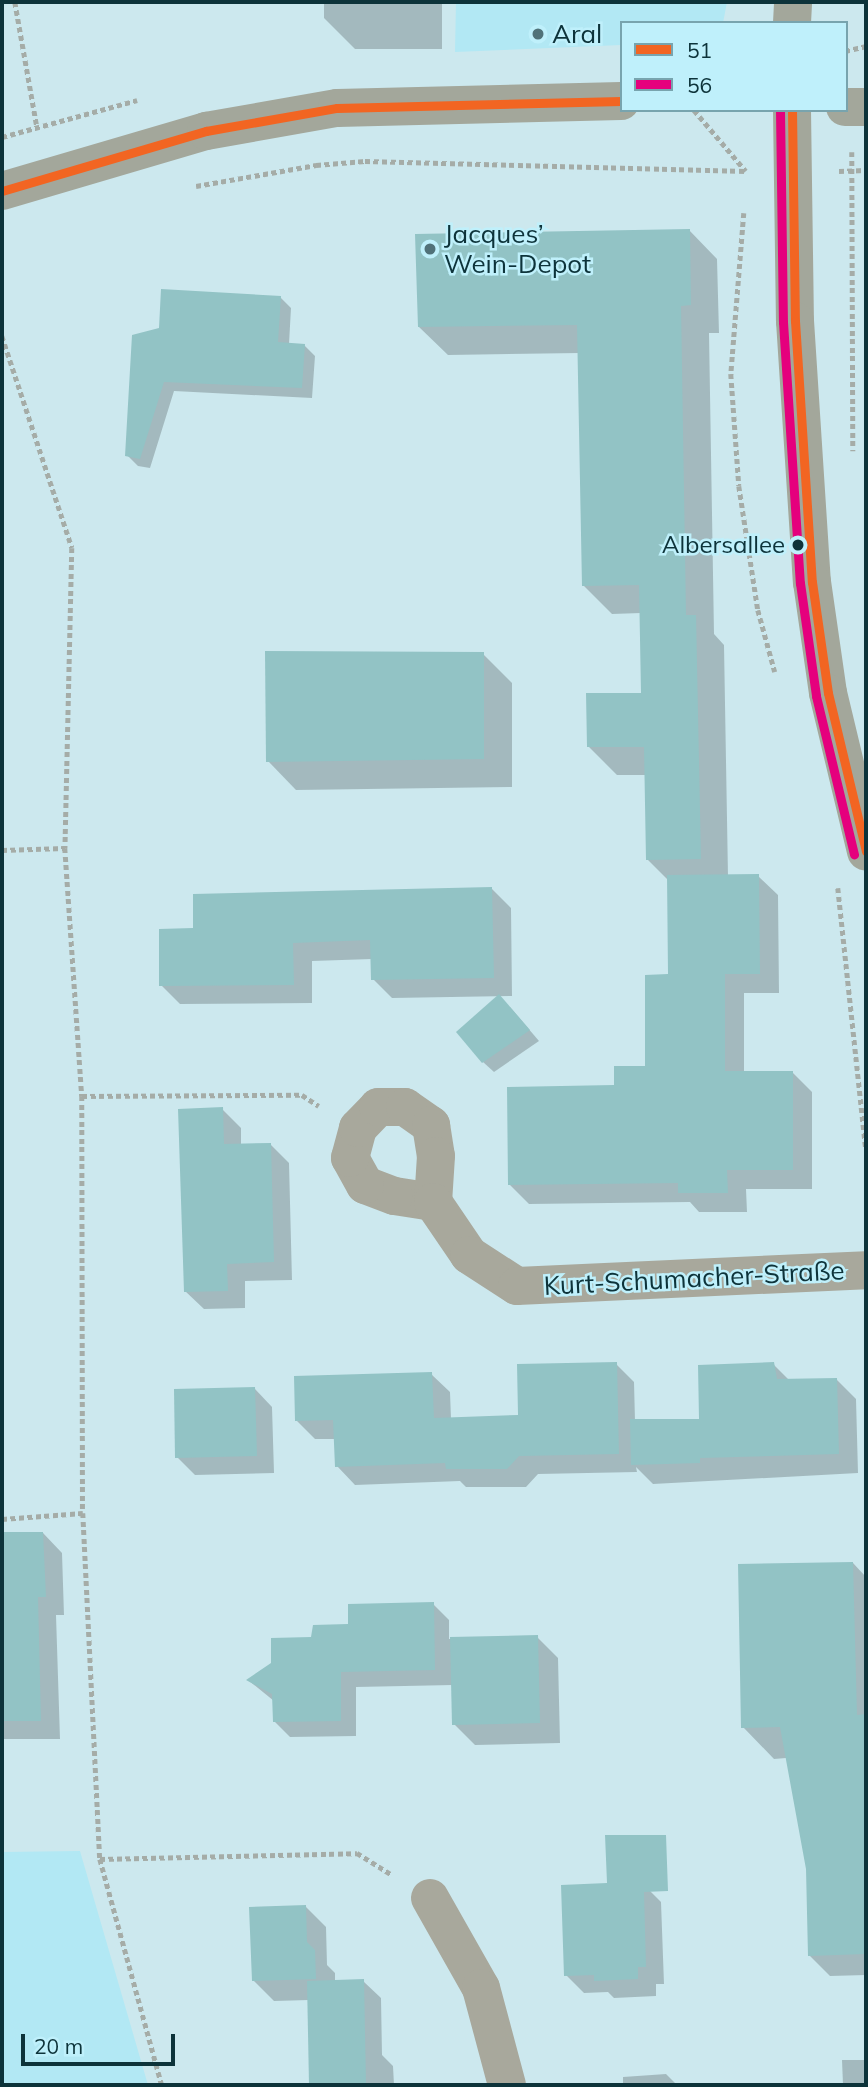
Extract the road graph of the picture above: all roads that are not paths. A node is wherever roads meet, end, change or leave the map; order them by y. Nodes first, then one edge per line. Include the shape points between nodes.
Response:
1 (793, 2) edge
2 (792, 21) edge
3 (620, 101) edge
4 (792, 112) edge
5 (2, 191) edge
6 (866, 851) edge
7 (433, 1202) junction
8 (866, 1270) edge
9 (430, 1898) road end
10 (507, 2085) edge

1 - 2 street
3 - 5 street via 337,108 206,131
4 - 6 street via 795,321 812,582 828,693
7 - 7 street via 436,1156 431,1125 405,1107 378,1107 358,1128 350,1158 365,1185 394,1196
7 - 8 street, Kurt-Schumacher-Straße via 469,1255 517,1286
9 - 10 street via 481,1988

